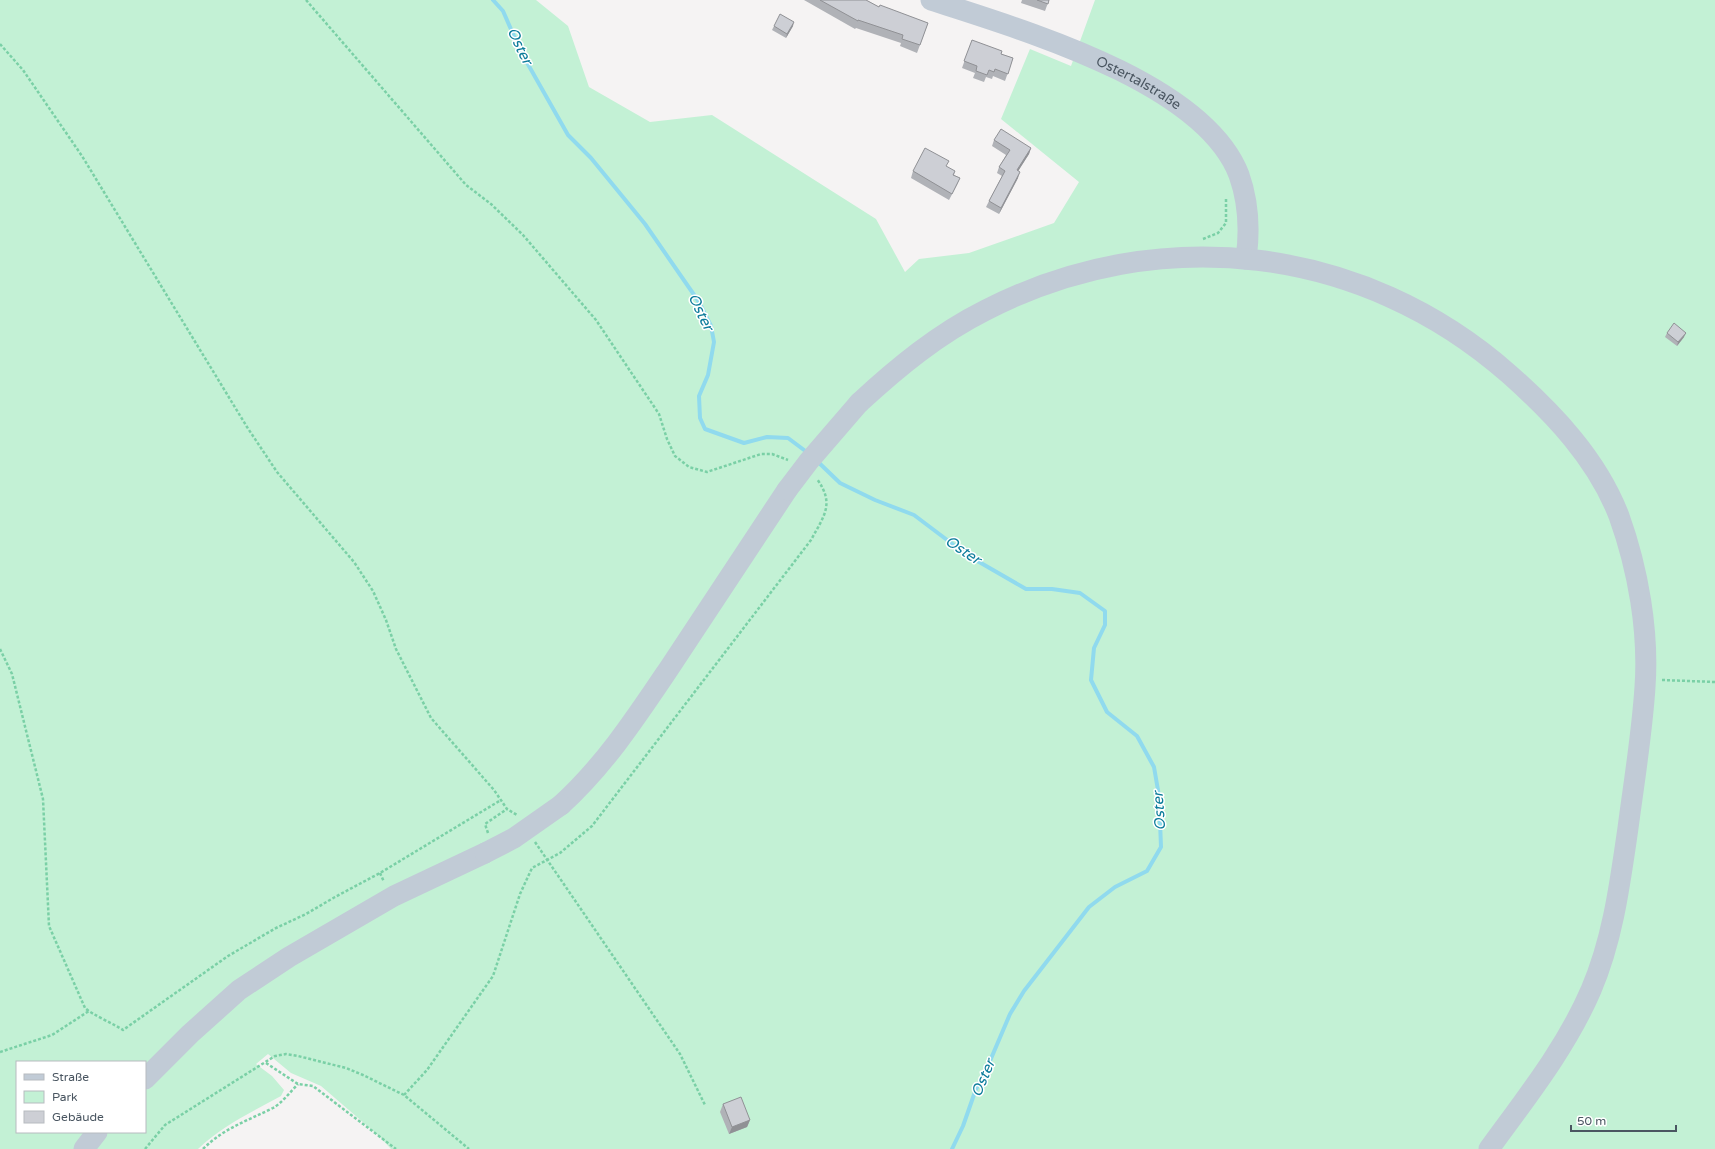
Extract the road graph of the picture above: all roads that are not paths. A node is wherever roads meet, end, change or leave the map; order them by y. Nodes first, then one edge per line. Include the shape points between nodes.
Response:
1 (931, 0) edge
2 (1246, 259) junction
3 (146, 1078) edge
4 (96, 1133) edge
5 (84, 1149) edge
6 (1489, 1149) edge

1 - 2 main road, Ostertalstraße via 1081,52 1152,88 1194,117 1214,137 1238,174 1244,193 1250,232
2 - 3 main road, bridge via 1190,256 1122,264 1082,272 987,309 911,357 859,403 809,461 643,706 598,768 580,788 561,805 514,838 394,896 239,990
2 - 6 main road via 1323,272 1356,282 1391,296 1465,338 1528,390 1563,427 1605,485 1623,528 1642,611 1646,678 1617,903 1601,966 1579,1017
4 - 5 main road

